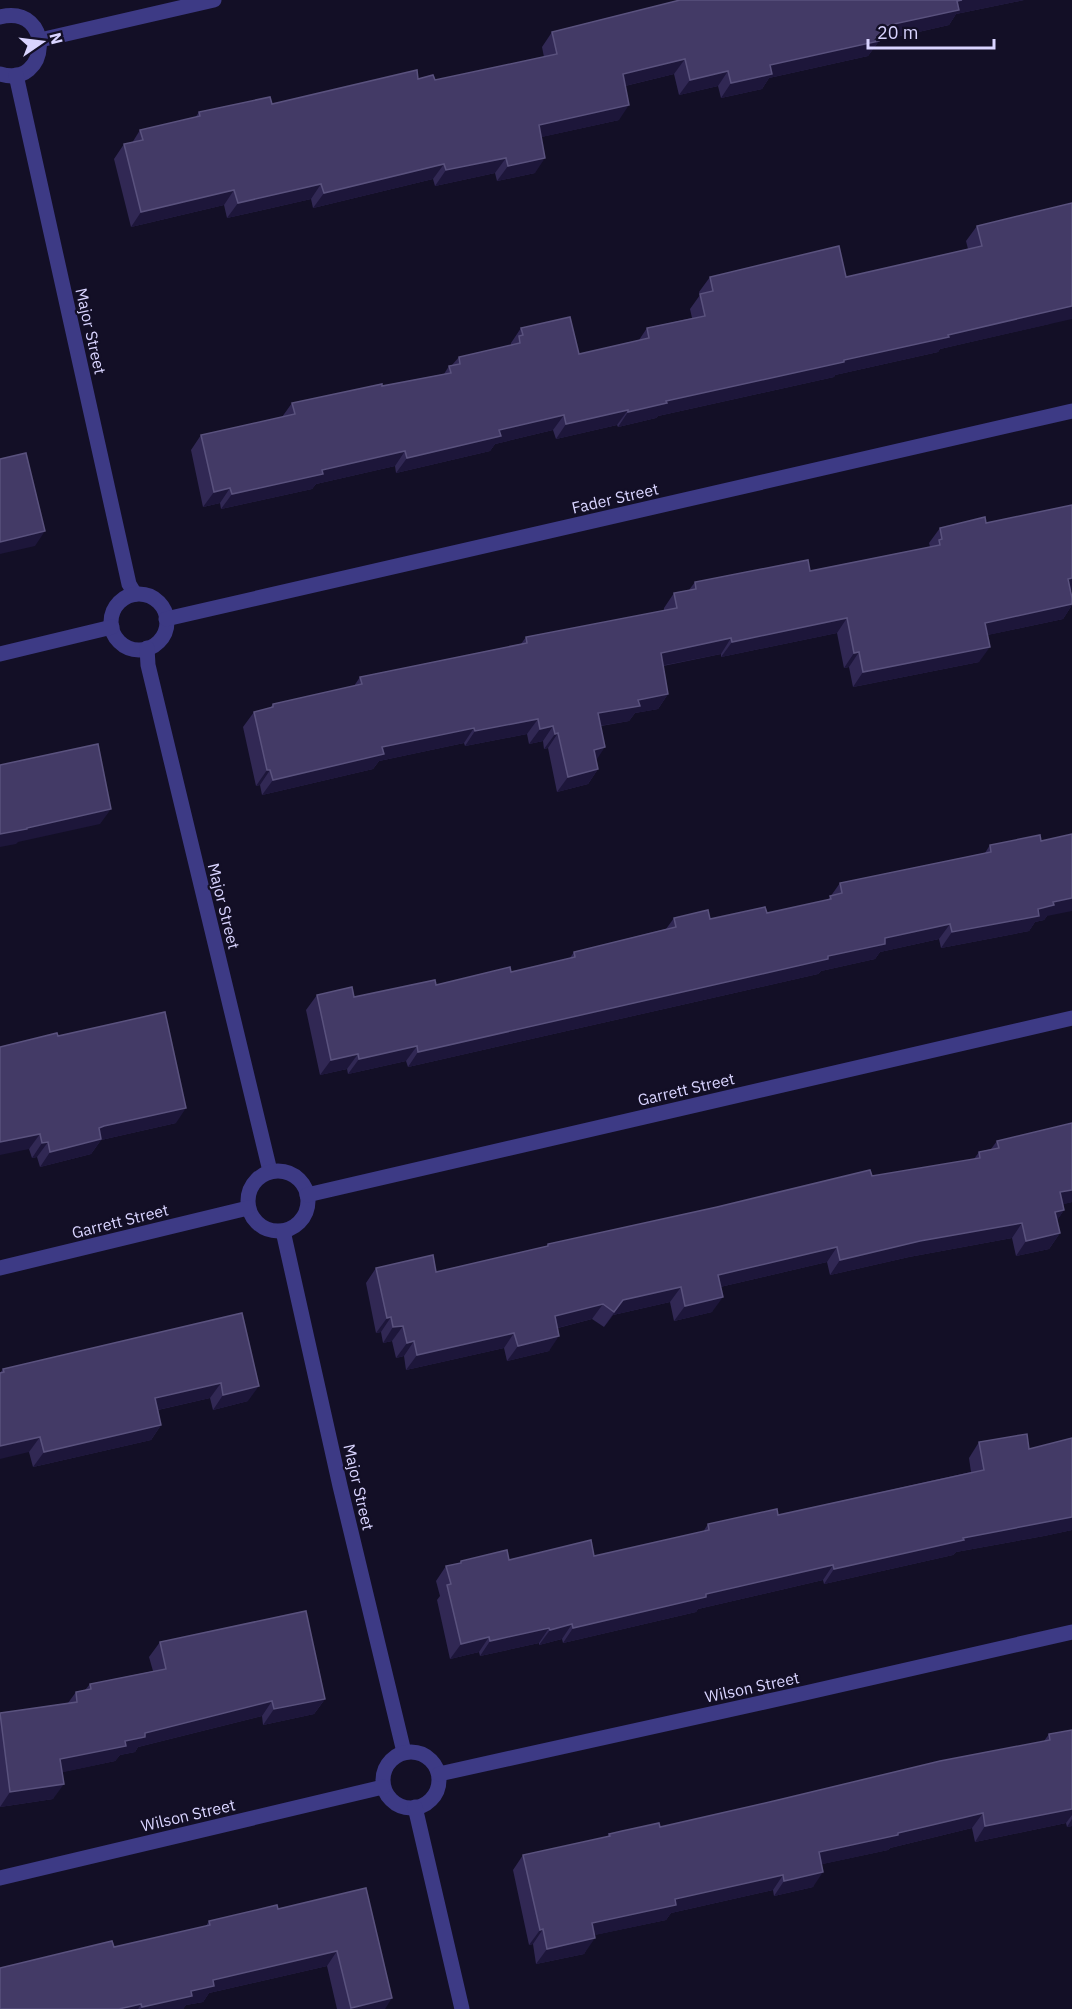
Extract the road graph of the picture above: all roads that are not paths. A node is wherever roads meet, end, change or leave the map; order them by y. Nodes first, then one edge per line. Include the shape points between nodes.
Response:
1 (214, 0) edge
2 (1, 13) edge
3 (40, 40) junction
4 (0, 74) edge
5 (16, 75) junction
6 (1072, 411) edge
7 (135, 594) junction
8 (166, 620) junction
9 (112, 627) junction
10 (147, 648) junction
11 (0, 654) edge
12 (1072, 1018) edge
13 (270, 1171) junction
14 (308, 1195) junction
15 (248, 1208) junction
16 (283, 1231) junction
17 (0, 1268) edge
18 (1072, 1632) edge
19 (404, 1752) junction
20 (439, 1774) junction
21 (383, 1787) junction
22 (415, 1807) junction
23 (0, 1878) edge
24 (462, 2009) edge

1 - 3 street
2 - 3 street via 30,22
3 - 5 street via 32,67
4 - 5 street
5 - 7 street, Major Street via 129,584
6 - 8 street, Fader Street
7 - 8 street via 159,603
7 - 9 street via 114,609
8 - 10 street via 162,637
9 - 10 street via 121,643 138,650
9 - 11 street
10 - 13 street, Major Street
12 - 14 street, Garrett Street
13 - 14 street via 280,1170 297,1178
13 - 15 street via 254,1182
14 - 16 street via 306,1214
15 - 16 street via 265,1228
15 - 17 street, Garrett Street
16 - 19 street, Major Street
18 - 20 street, Wilson Street
19 - 20 street via 422,1753 430,1758
19 - 21 street via 389,1761
20 - 22 street via 436,1793 430,1801
21 - 22 street via 394,1803
21 - 23 street, Wilson Street
22 - 24 street

